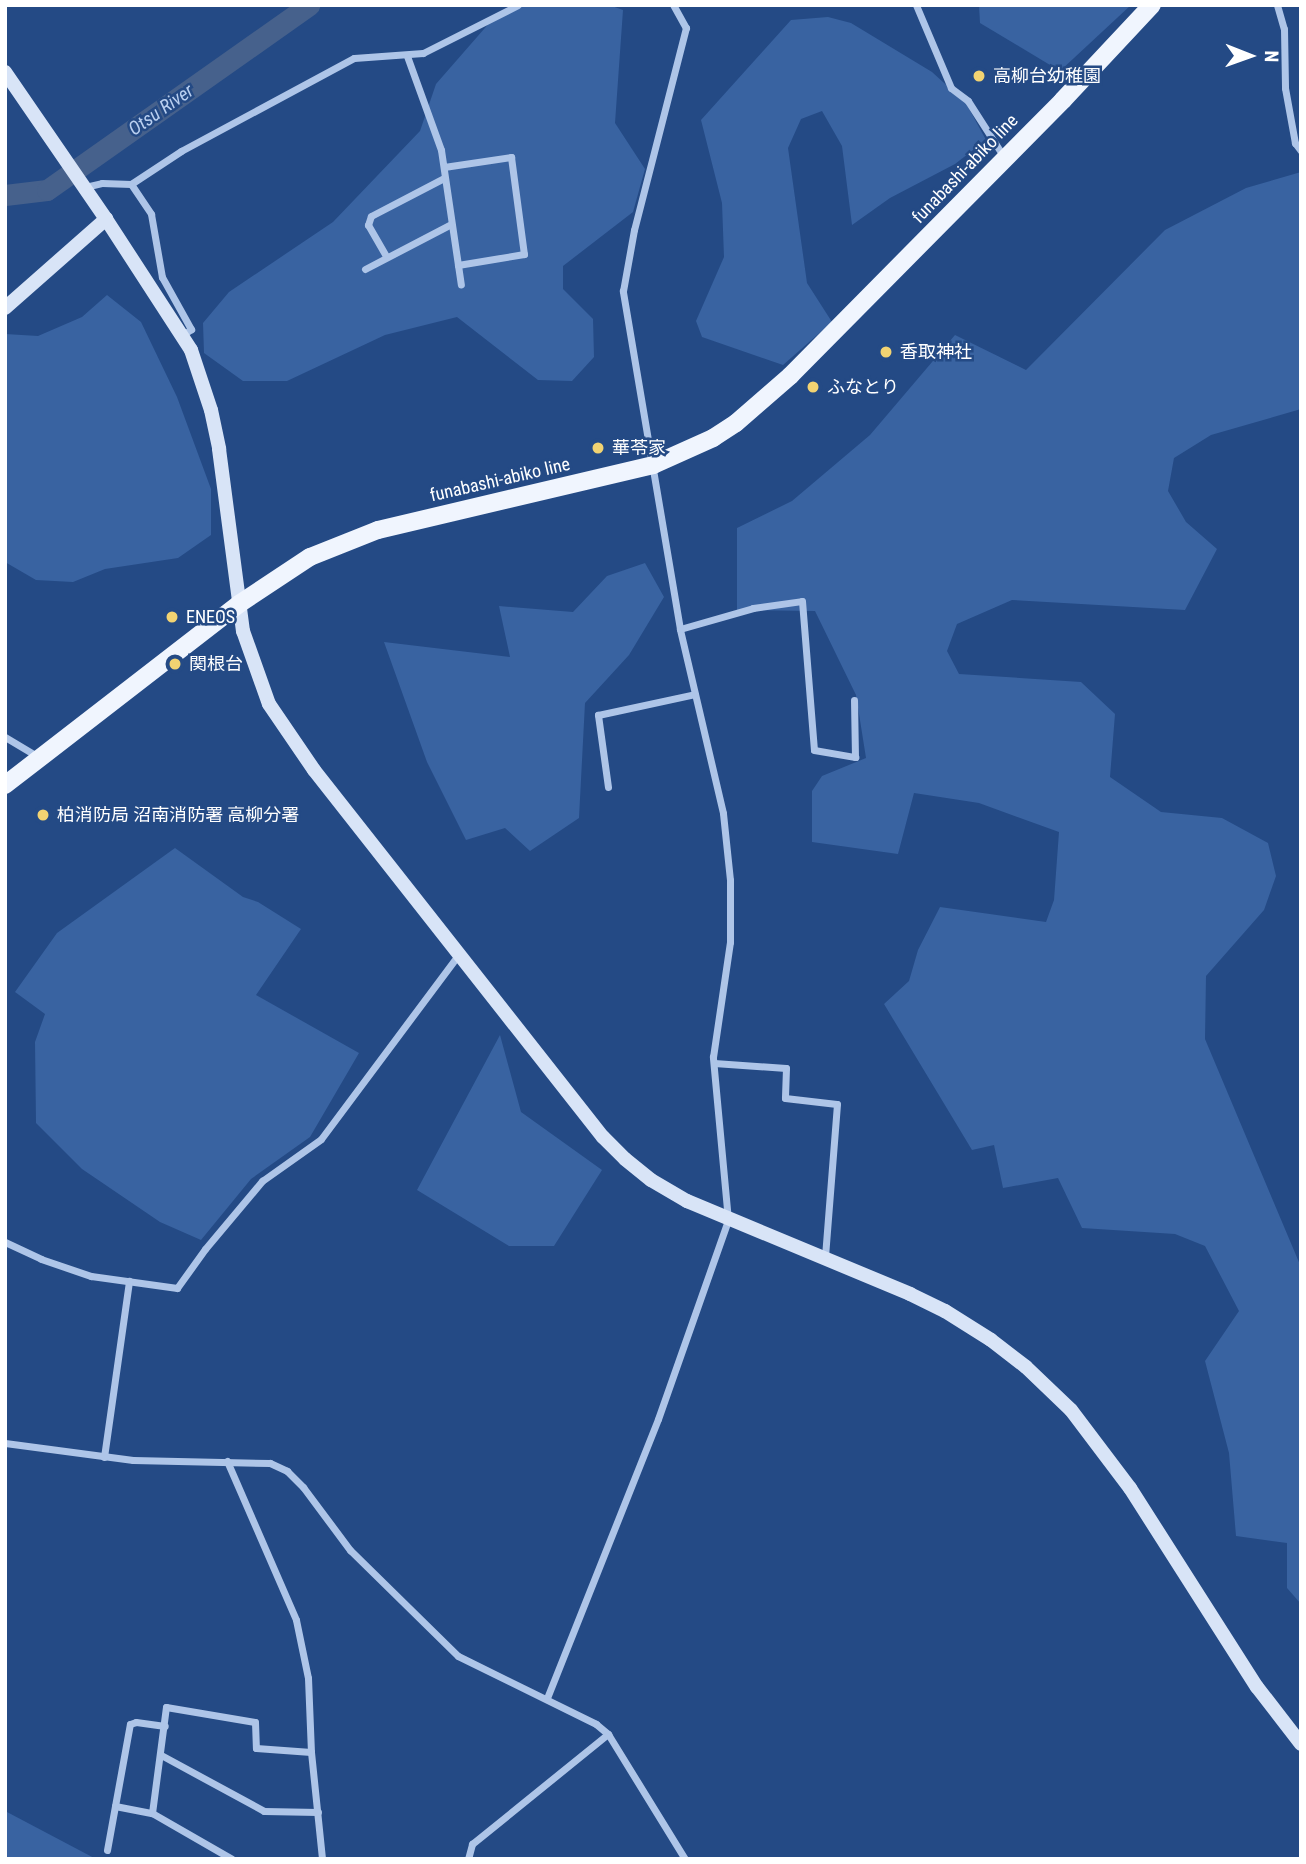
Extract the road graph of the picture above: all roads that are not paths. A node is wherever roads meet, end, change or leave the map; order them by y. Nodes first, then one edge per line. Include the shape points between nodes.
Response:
1 (518, 5) edge
2 (673, 5) edge
3 (916, 5) edge
4 (1152, 5) edge
5 (1277, 5) edge
6 (407, 56) junction
7 (5, 72) edge
8 (1301, 150) edge
9 (1004, 158) junction
10 (444, 167) junction
11 (444, 178) junction
12 (131, 184) junction
13 (82, 185) junction
14 (106, 219) junction
15 (451, 224) junction
16 (386, 256) junction
17 (458, 265) junction
18 (365, 269) dead end
19 (461, 285) dead end
20 (5, 308) edge
21 (183, 335) junction
22 (653, 465) junction
23 (239, 604) junction
24 (680, 629) junction
25 (695, 694) junction
26 (854, 700) dead end
27 (5, 737) edge
28 (40, 758) junction
29 (5, 785) edge
30 (608, 787) dead end
31 (459, 954) junction
32 (714, 1063) junction
33 (728, 1220) junction
34 (5, 1242) edge
35 (825, 1258) junction
36 (129, 1280) junction
37 (5, 1443) edge
38 (104, 1457) junction
39 (227, 1461) junction
40 (547, 1698) junction
41 (165, 1726) junction
42 (608, 1734) junction
43 (1301, 1744) edge
44 (311, 1752) junction
45 (161, 1755) junction
46 (115, 1806) junction
47 (318, 1812) junction
48 (152, 1813) junction
49 (107, 1850) dead end
50 (232, 1859) edge
51 (322, 1859) edge
52 (468, 1859) edge
53 (685, 1859) edge

1 - 6 street via 423,53
2 - 22 street via 686,28 634,230 623,291
3 - 9 street via 951,88 968,101
4 - 9 main road, funabashi-abiko line
5 - 8 street via 1284,29 1285,88 1295,143
6 - 10 street
6 - 12 street via 354,58 181,151
7 - 13 street
9 - 22 main road, funabashi-abiko line via 766,399 713,438
10 - 11 street
10 - 17 street via 511,156 524,254
11 - 15 street
11 - 16 street via 371,216 368,225
12 - 13 street
12 - 21 street via 152,214 162,277 191,329
13 - 14 street
14 - 20 street
14 - 21 street
15 - 16 street
15 - 17 street
16 - 18 street
17 - 19 street
21 - 23 street via 211,410
22 - 23 main road, funabashi-abiko line via 378,530 310,557
22 - 24 street
23 - 28 main road, funabashi-abiko line
23 - 31 street via 247,644 269,704 314,770
24 - 25 street
24 - 26 street via 753,608 802,601 814,750 855,757
25 - 30 street via 598,715
25 - 32 street via 716,775 730,880 730,942
27 - 28 street
28 - 29 main road, funabashi-abiko line
31 - 33 street via 625,1159 675,1194
31 - 36 street via 321,1139 262,1181 177,1288
32 - 33 street
32 - 35 street via 786,1068 785,1098 837,1104
33 - 35 street
33 - 40 street via 654,1430
34 - 36 street via 90,1276
35 - 43 street via 945,1311 1026,1367 1071,1410 1130,1488 1257,1687
36 - 38 street
37 - 38 street
38 - 39 street
39 - 40 street via 270,1463 286,1471 350,1550 458,1656
39 - 44 street via 296,1620 308,1678
40 - 42 street
41 - 44 street via 166,1707 256,1722 256,1748
41 - 45 street
41 - 46 street via 130,1724
42 - 52 street via 472,1844
42 - 53 street
44 - 47 street
45 - 47 street via 264,1811
45 - 48 street
46 - 48 street
46 - 49 street
47 - 51 street
48 - 50 street

